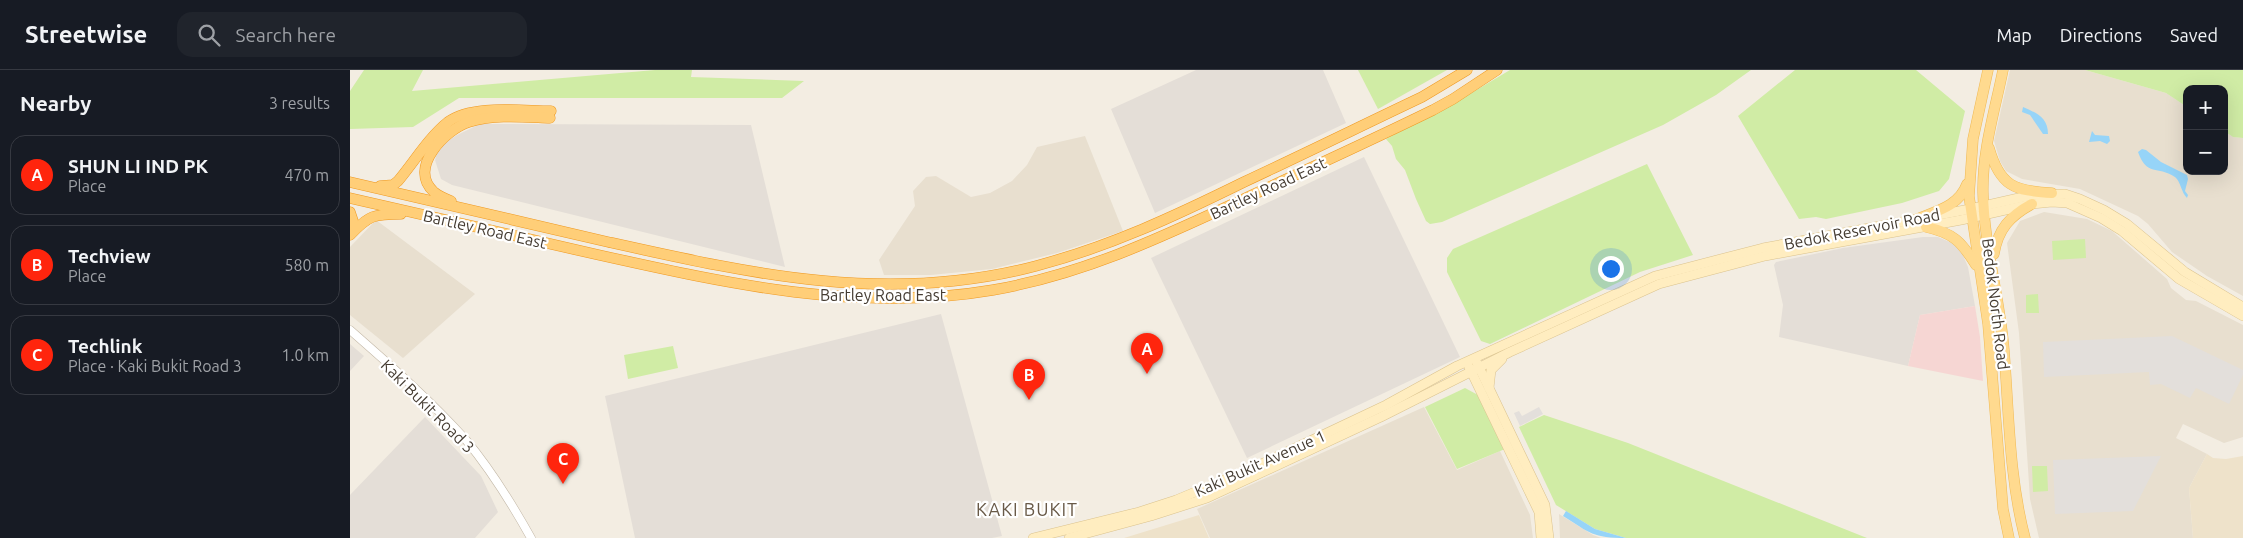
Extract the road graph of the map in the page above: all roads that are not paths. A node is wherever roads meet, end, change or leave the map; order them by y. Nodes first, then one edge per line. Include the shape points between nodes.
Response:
1 (1467, 70) edge
2 (1497, 70) edge
3 (1988, 70) edge
4 (2003, 70) edge
5 (1988, 142) junction
6 (1969, 176) junction
7 (350, 182) edge
8 (369, 186) junction
9 (2052, 193) junction
10 (350, 198) edge
11 (2032, 204) junction
12 (467, 210) junction
13 (1984, 211) junction
14 (350, 212) edge
15 (1971, 213) junction
16 (420, 214) junction
17 (1917, 219) junction
18 (1926, 227) junction
19 (1992, 262) junction
20 (1979, 270) junction
21 (2243, 306) edge
22 (2243, 316) edge
23 (350, 330) edge
24 (1510, 352) junction
25 (1473, 364) junction
26 (1489, 390) junction
27 (531, 538) edge
28 (1033, 538) edge
29 (1069, 538) edge
30 (1541, 538) edge
31 (1549, 538) edge
32 (2009, 538) edge
33 (2025, 538) edge

1 - 12 highway, Bartley Road East via 1422,97 1134,234 1035,267 992,276 954,281 868,284 778,277
2 - 16 highway, Bartley Road East via 1453,99 1409,121 1140,247 1038,280 956,295 867,298 776,291
3 - 6 main road, Bedok North Road via 1973,139
4 - 5 main road, Bedok North Road
5 - 9 main road via 1998,174 2024,191
5 - 13 main road, Bedok North Road
6 - 15 main road, Bedok North Road
6 - 17 main road via 1965,189 1956,200
7 - 8 highway, Bartley Road East
8 - 12 highway, Bartley Road East
8 - 12 highway via 392,185 435,135 450,121 468,113 486,110 551,114 487,118 459,126 444,136 428,158 425,176 434,193
9 - 13 main road, Bedok Reservoir Road via 2032,195
9 - 21 main road, Bedok Reservoir Road via 2080,198 2111,213 2184,272
10 - 16 highway, Bartley Road East
11 - 13 main road, Bedok Reservoir Road
11 - 19 main road via 2004,226 1996,242
11 - 22 main road, Bedok Reservoir Road via 2067,203 2101,218 2122,231 2179,279
13 - 15 main road, Bedok Reservoir Road
13 - 19 main road, Bedok North Road
14 - 16 highway via 353,221 350,235 365,220 377,214
15 - 17 main road, Bedok Reservoir Road
15 - 18 main road, Bedok Reservoir Road
15 - 20 main road, Bedok North Road
17 - 25 main road, Bedok Reservoir Road via 1763,248 1664,273
18 - 20 main road via 1949,234 1969,253
18 - 24 main road, Bedok Reservoir Road via 1765,256 1686,276 1651,287
19 - 33 main road, Bedok North Road via 2002,322 2014,480
20 - 32 main road, Bedok North Road via 1988,324 2003,509
23 - 27 street, Kaki Bukit Road 3 via 426,399 466,441 510,501
24 - 25 main road, Bedok Reservoir Road
24 - 26 main road via 1492,370
25 - 26 main road
25 - 28 main road, Kaki Bukit Avenue 1 via 1255,467 1176,500
25 - 29 main road, Kaki Bukit Avenue 1 via 1332,440 1207,498
25 - 30 main road via 1539,512
26 - 31 main road via 1545,505

